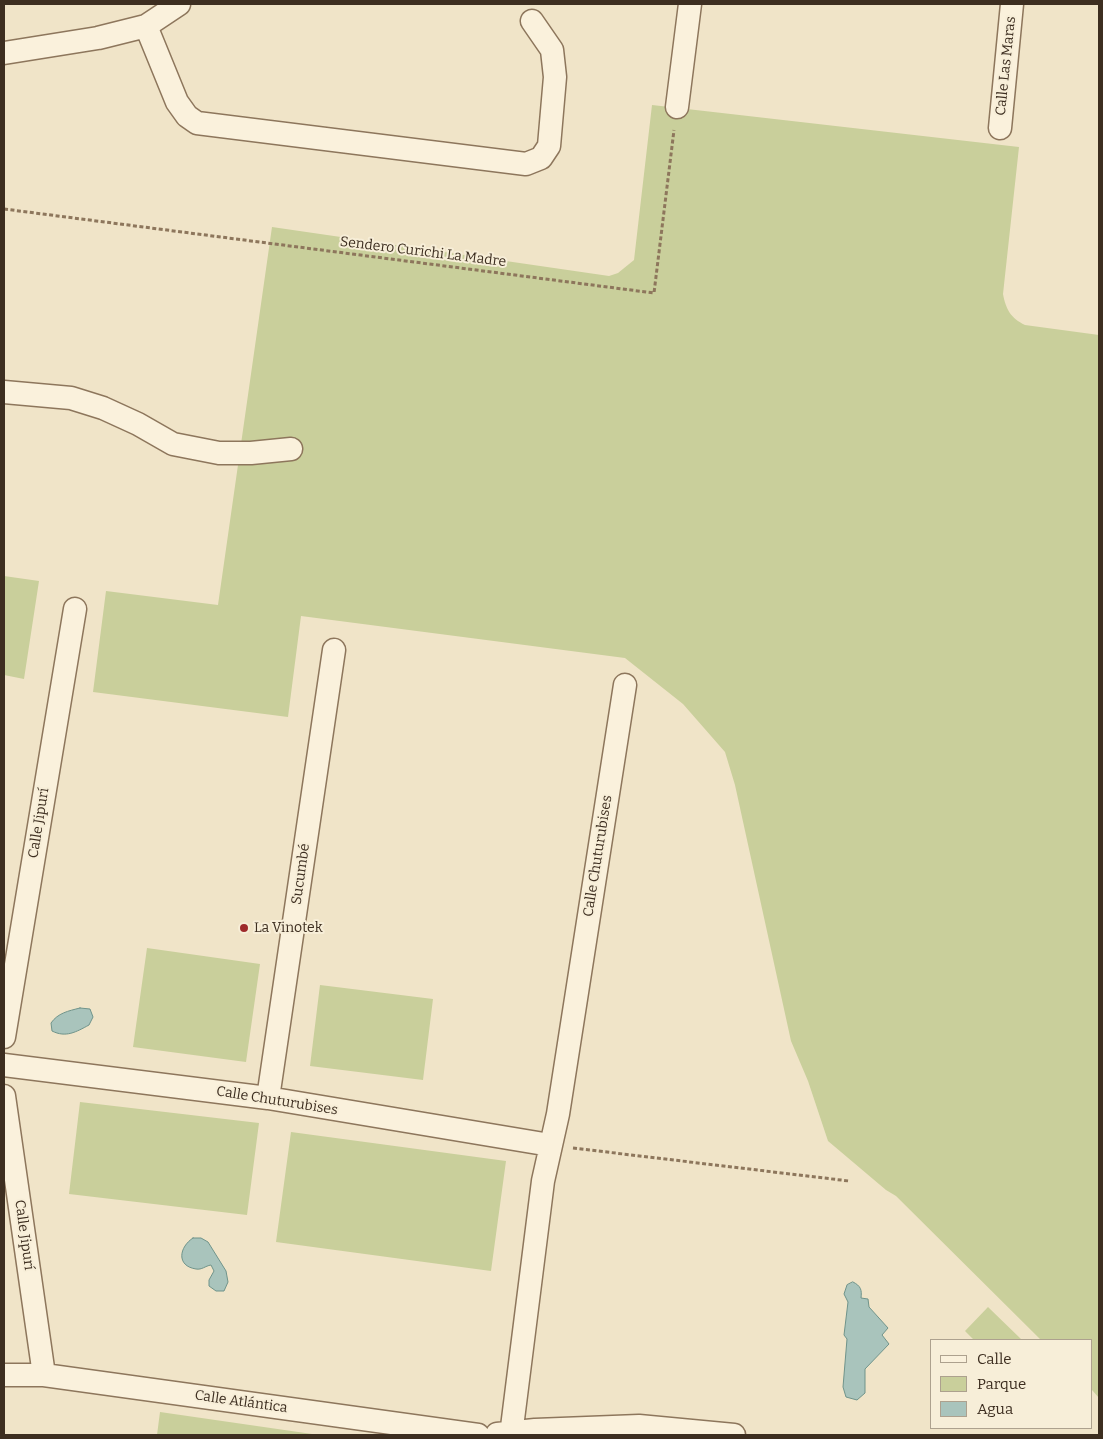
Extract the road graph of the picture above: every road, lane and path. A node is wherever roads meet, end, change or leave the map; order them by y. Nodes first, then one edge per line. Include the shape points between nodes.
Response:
1 (179, 4) edge
2 (690, 4) edge
3 (1012, 4) edge
4 (532, 21) dead end
5 (146, 26) junction
6 (4, 53) edge
7 (677, 107) joint
8 (1000, 128) dead end
9 (4, 209) edge
10 (4, 392) edge
11 (291, 449) dead end
12 (74, 609) dead end
13 (334, 650) dead end
14 (625, 685) dead end
15 (4, 1038) edge
16 (4, 1065) edge
17 (4, 1096) edge
18 (268, 1098) junction
19 (550, 1145) junction
20 (848, 1181) dead end
21 (4, 1375) edge
22 (44, 1375) junction
23 (642, 1431) edge
24 (512, 1434) edge
25 (478, 1435) edge
26 (484, 1435) edge
27 (734, 1435) edge

1 - 5 street
2 - 7 street
3 - 8 street, Calle Las Maras
4 - 5 street via 552,50 555,77 549,146 541,158 526,164 197,123 177,102
5 - 6 street via 98,38
7 - 9 path, Sendero Curichi La Madre via 654,293
10 - 11 street via 71,398 104,408 173,444 219,453
12 - 15 street, Calle Jipurí
13 - 18 street, Sucumbé
14 - 19 street, Calle Chuturubises via 558,1114
16 - 18 street, Calle Chuturubises
17 - 22 street, Calle Jipurí
18 - 19 street, Calle Chuturubises
19 - 20 path
19 - 24 street, Calle Chuturubises
21 - 22 street, Calle Atlántica
22 - 25 street, Calle Atlántica
23 - 24 street via 535,1430
23 - 27 street
24 - 26 street

